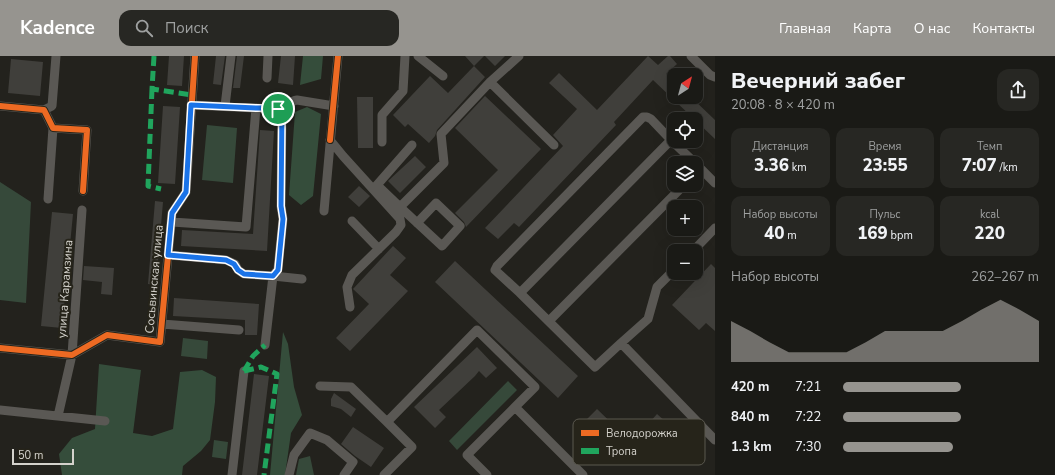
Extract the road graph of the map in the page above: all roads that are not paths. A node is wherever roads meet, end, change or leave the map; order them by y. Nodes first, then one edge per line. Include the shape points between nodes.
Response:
1 (56, 56) edge
2 (195, 56) edge
3 (231, 56) edge
4 (268, 56) edge
5 (338, 56) edge
6 (405, 56) edge
7 (418, 56) edge
8 (519, 56) edge
9 (692, 56) edge
10 (713, 75) edge
11 (443, 76) dead end
12 (267, 78) dead end
13 (490, 82) junction
14 (191, 105) junction
15 (0, 106) edge
16 (225, 106) junction
17 (334, 106) junction
18 (256, 108) junction
19 (282, 108) junction
20 (44, 110) junction
21 (54, 128) junction
22 (667, 136) edge
23 (330, 140) junction
24 (382, 142) dead end
25 (667, 144) edge
26 (554, 145) dead end
27 (412, 146) dead end
28 (679, 148) edge
29 (686, 156) edge
30 (703, 172) edge
31 (715, 183) edge
32 (83, 191) dead end
33 (677, 192) edge
34 (48, 199) dead end
35 (400, 206) junction
36 (82, 210) dead end
37 (324, 211) dead end
38 (352, 220) dead end
39 (172, 222) junction
40 (417, 223) junction
41 (715, 228) edge
42 (700, 244) edge
43 (379, 249) junction
44 (168, 255) junction
45 (273, 276) junction
46 (667, 277) edge
47 (302, 279) dead end
48 (520, 293) junction
49 (350, 306) dead end
50 (549, 322) junction
51 (162, 324) junction
52 (239, 330) dead end
53 (621, 343) junction
54 (265, 345) dead end
55 (0, 348) edge
56 (72, 355) junction
57 (244, 371) dead end
58 (320, 386) dead end
59 (515, 407) junction
60 (0, 410) edge
61 (58, 416) junction
62 (695, 419) edge
63 (105, 421) dead end
64 (387, 422) junction
65 (705, 430) edge
66 (715, 440) edge
67 (232, 475) edge
68 (289, 475) edge
69 (344, 475) edge
70 (384, 475) edge
71 (487, 475) edge
72 (583, 475) edge

1 - 20 street via 52,106
2 - 14 street, Сосьвинская улица
3 - 16 street
4 - 12 street
5 - 17 street
6 - 24 street via 403,91 382,116
7 - 11 street
8 - 13 street
9 - 10 street
13 - 26 street
13 - 35 street via 441,134 444,163
14 - 16 street
14 - 39 street, Сосьвинская улица via 186,192 172,213
15 - 20 street
16 - 18 street
17 - 19 street via 297,100
17 - 23 street
18 - 19 street
18 - 39 street via 246,227
19 - 45 street via 283,219 278,270
20 - 21 street
21 - 32 street via 87,130
21 - 34 street
22 - 48 street via 651,118 643,118 502,260 495,270
23 - 37 street
23 - 43 street via 400,219 401,225
25 - 48 street
27 - 35 street via 377,185
28 - 29 street
30 - 31 street
33 - 50 street
35 - 40 street
36 - 56 street, улица Карамзина
38 - 43 street
39 - 44 street, Сосьвинская улица
40 - 40 street via 442,246 460,226 436,203
41 - 42 street
43 - 49 street via 348,281
44 - 45 street via 226,260 244,274
44 - 51 street, Сосьвинская улица
45 - 47 street
45 - 54 street
46 - 53 street via 657,287 648,318
48 - 50 street
50 - 53 street via 595,367
51 - 52 street
51 - 56 street, Сосьвинская улица via 160,342 107,335
53 - 62 street
55 - 56 street
56 - 61 street, улица Карамзина
57 - 67 street
58 - 64 street via 351,387
59 - 64 street via 535,386 477,330
59 - 71 street via 467,455
59 - 72 street
60 - 61 street
61 - 63 street
64 - 70 street via 412,447
65 - 66 street
68 - 69 street via 294,455 310,433 327,440 354,462

